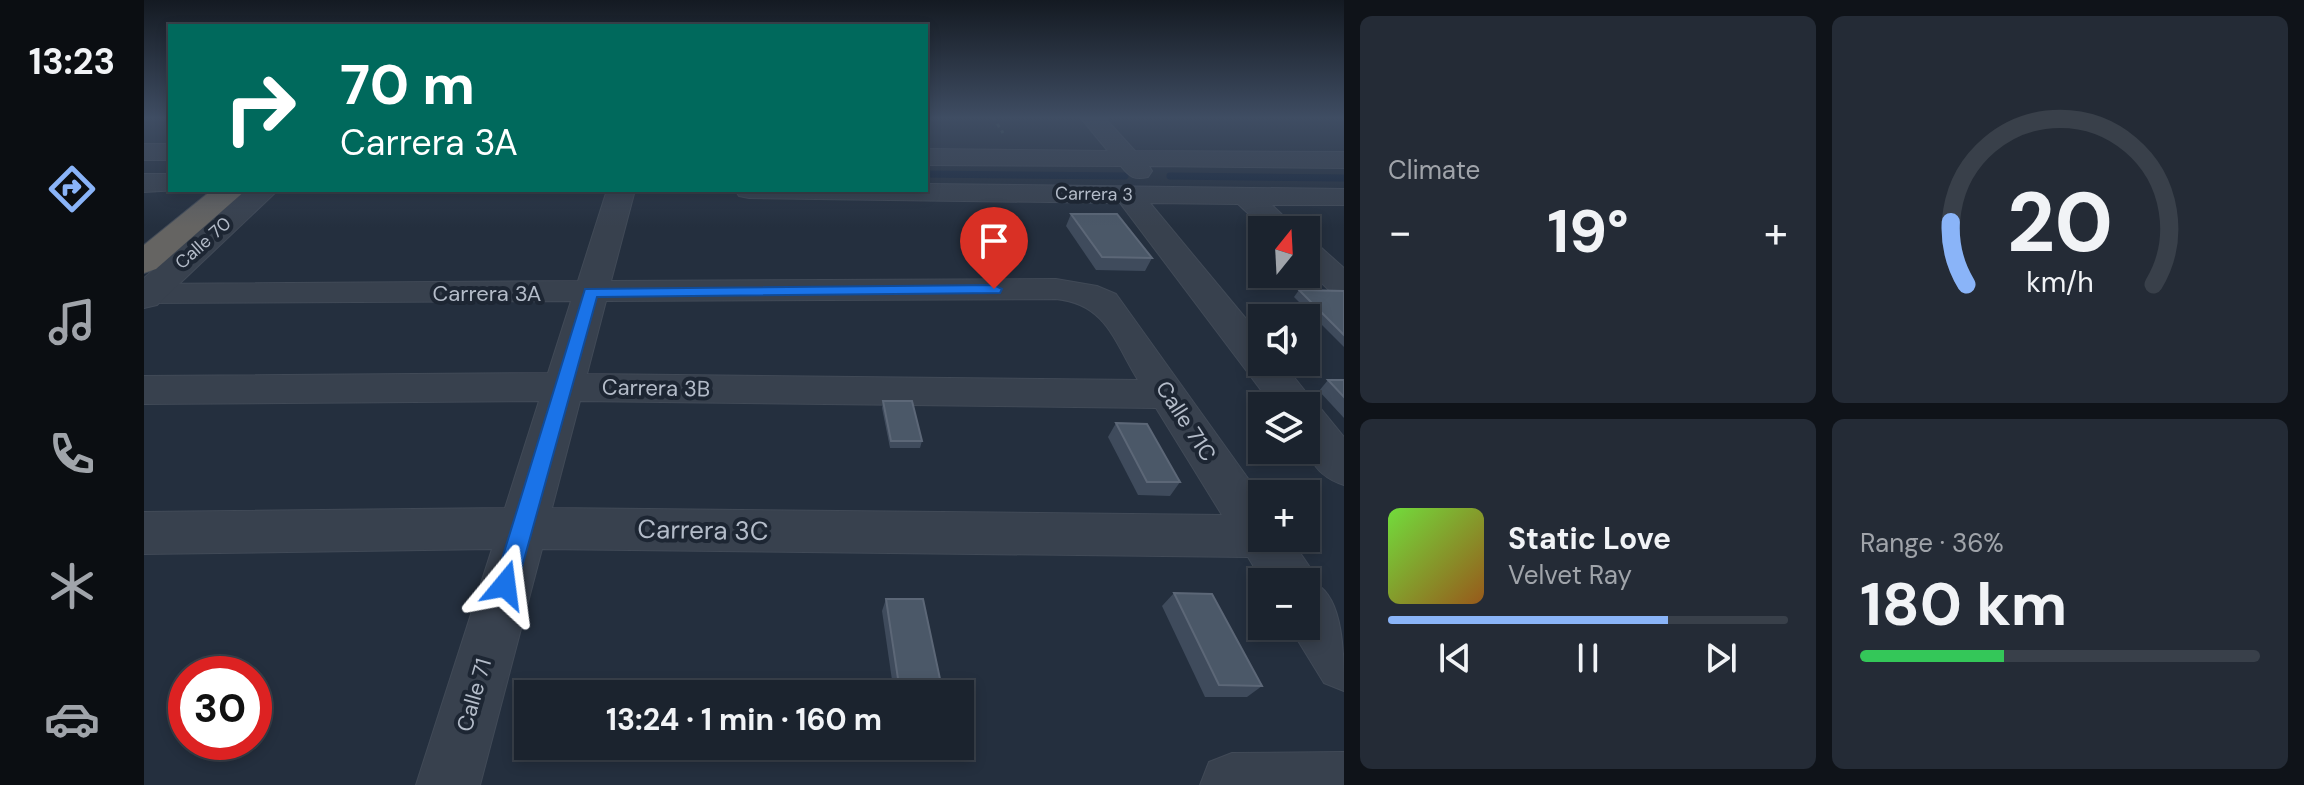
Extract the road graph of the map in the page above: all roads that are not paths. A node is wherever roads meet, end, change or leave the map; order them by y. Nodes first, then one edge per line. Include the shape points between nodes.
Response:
1 (1124, 154) edge
2 (928, 157) edge
3 (1128, 158) junction
4 (1344, 160) edge
5 (144, 183) edge
6 (168, 183) edge
7 (229, 192) edge
8 (260, 192) edge
9 (620, 192) edge
10 (907, 192) edge
11 (1144, 195) junction
12 (1246, 196) junction
13 (1344, 197) edge
14 (1268, 216) edge
15 (1320, 264) edge
16 (145, 284) edge
17 (1344, 286) edge
18 (590, 292) junction
19 (1110, 306) joint
20 (563, 387) junction
21 (144, 390) edge
22 (1285, 392) edge
23 (1167, 394) junction
24 (1320, 438) edge
25 (1344, 468) edge
26 (1248, 516) edge
27 (522, 528) junction
28 (144, 533) edge
29 (1248, 537) edge
30 (1320, 626) edge
31 (1344, 663) edge
32 (1344, 784) edge
33 (448, 785) edge
34 (1232, 785) edge

1 - 3 street
2 - 3 street, Carrera 3
3 - 4 street, Carrera 3
3 - 11 street
5 - 6 street
7 - 16 highway
8 - 16 street, Calle 70
9 - 18 street, Calle 71
10 - 11 street, Carrera 3
11 - 12 street, Carrera 3
11 - 22 street
12 - 13 street, Carrera 3
12 - 14 street
15 - 17 street
16 - 18 street, Carrera 3A
18 - 19 street, Carrera 3A via 1056,289 1083,291
18 - 20 street, Calle 71
19 - 23 street, Calle 71C
20 - 21 street, Carrera 3B
20 - 23 street, Carrera 3B
20 - 27 street, Calle 71
23 - 26 street, Calle 71C
24 - 25 street
27 - 28 street, Carrera 3C
27 - 29 street, Carrera 3C
27 - 33 street, Calle 71
30 - 31 street
32 - 34 street

